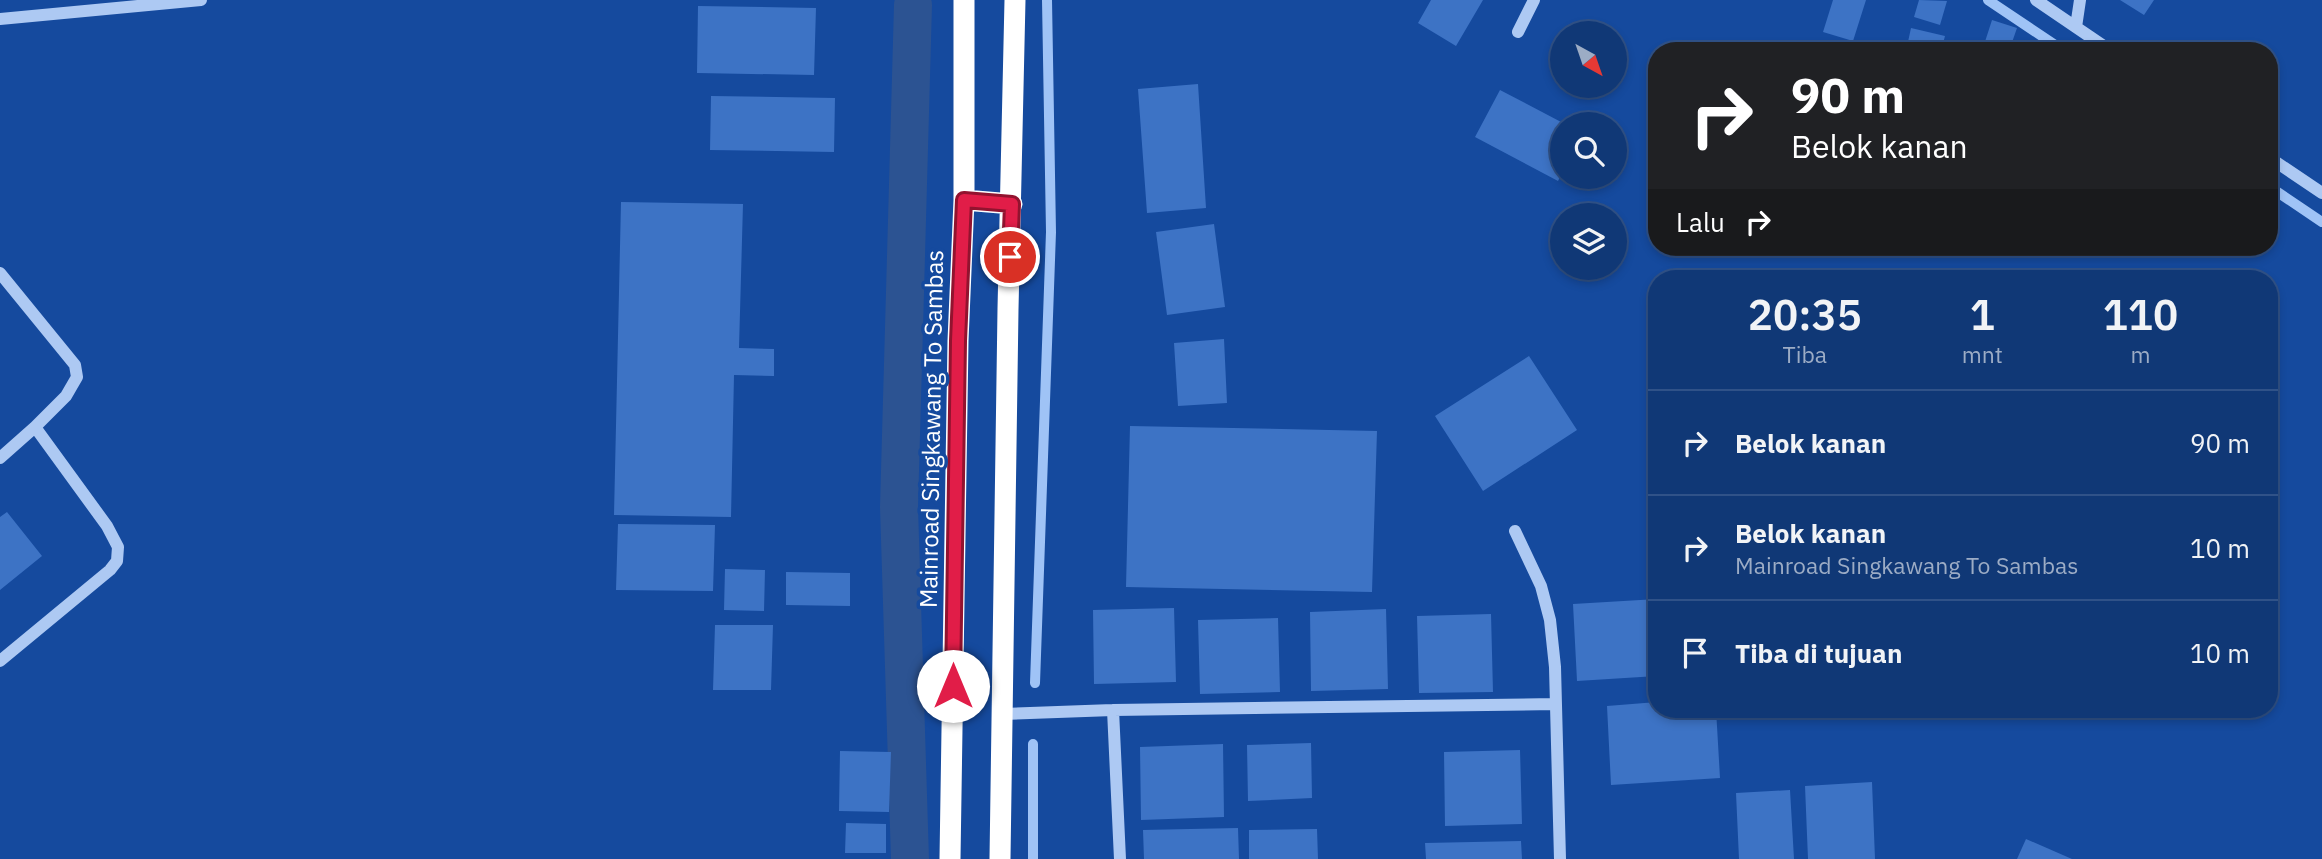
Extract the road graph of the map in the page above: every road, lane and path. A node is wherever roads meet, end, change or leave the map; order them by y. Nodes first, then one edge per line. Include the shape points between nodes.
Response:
1 (201, 0) edge
2 (964, 0) edge
3 (1015, 0) edge
4 (1534, 0) edge
5 (2036, 0) edge
6 (2080, 0) edge
7 (0, 19) edge
8 (2076, 27) junction
9 (1518, 32) dead end
10 (2098, 42) edge
11 (2278, 163) edge
12 (2322, 193) edge
13 (964, 200) junction
14 (1012, 204) junction
15 (0, 273) edge
16 (35, 428) junction
17 (0, 458) edge
18 (1515, 531) dead end
19 (0, 661) edge
20 (1555, 704) junction
21 (1113, 710) junction
22 (1002, 714) junction
23 (950, 859) edge
24 (1000, 859) edge
25 (1119, 859) edge
26 (1560, 859) edge

1 - 7 street
2 - 13 highway, Mainroad Singkawang To Sambas
3 - 14 highway
4 - 9 street
5 - 8 street
6 - 8 street
8 - 10 street
11 - 12 street
13 - 14 highway
13 - 23 highway, Mainroad Singkawang To Sambas via 957,354
14 - 22 highway
15 - 16 street via 75,365 77,377 66,396
16 - 17 street
16 - 19 street via 107,526 118,547 117,561
18 - 20 street via 1541,586 1550,620
20 - 21 street
20 - 26 street
21 - 22 street
21 - 25 street
22 - 24 highway

